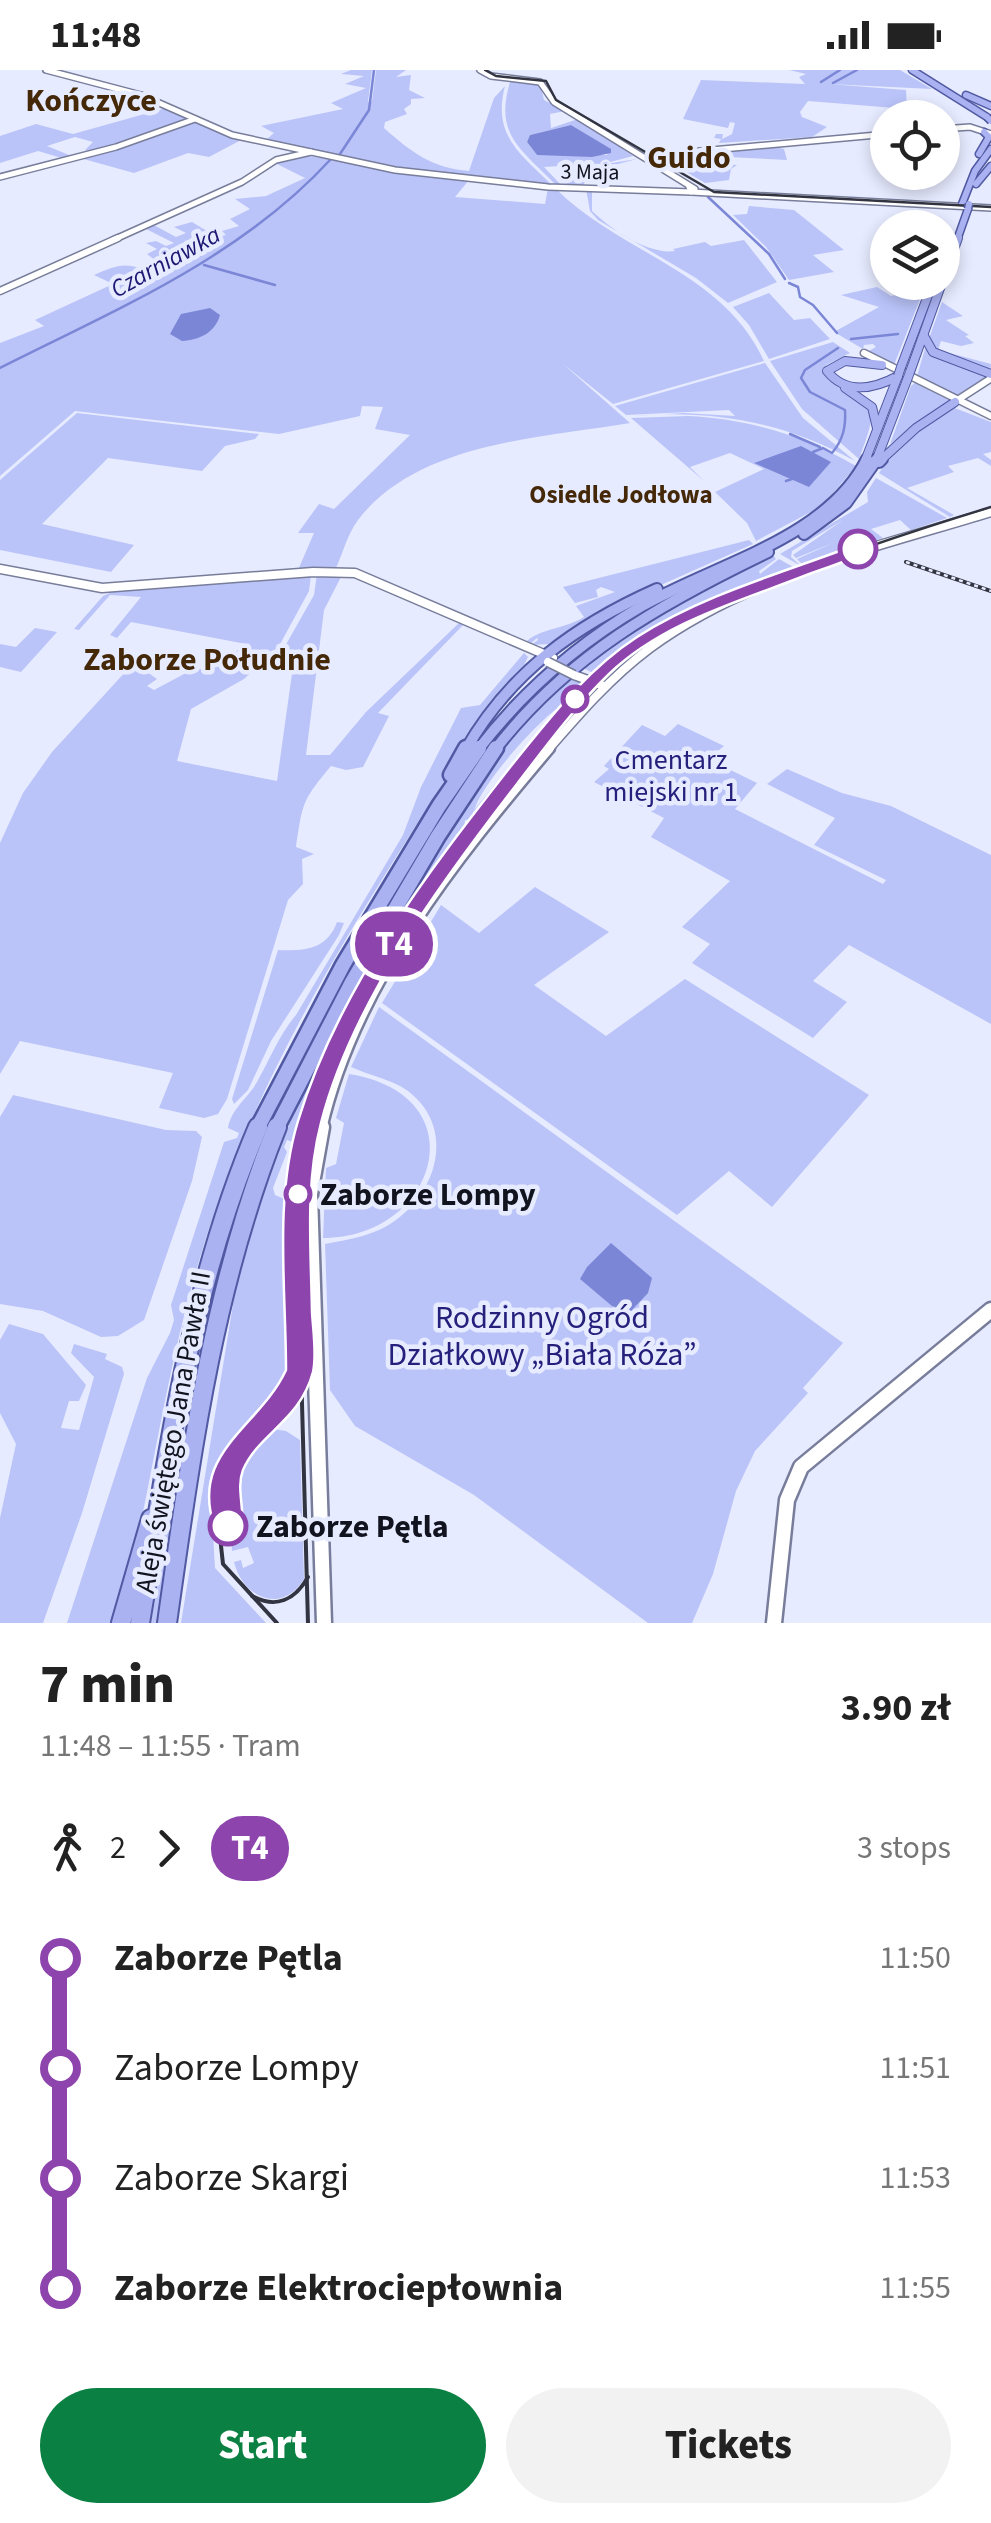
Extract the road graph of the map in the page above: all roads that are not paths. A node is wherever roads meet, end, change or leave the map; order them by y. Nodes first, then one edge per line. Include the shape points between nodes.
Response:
1 (46, 70) edge
2 (480, 70) edge
3 (915, 70) edge
4 (938, 83) junction
5 (991, 106) edge
6 (990, 118) edge
7 (196, 119) junction
8 (976, 124) junction
9 (960, 126) edge
10 (987, 133) edge
11 (870, 135) edge
12 (991, 150) edge
13 (311, 152) junction
14 (991, 157) edge
15 (651, 160) junction
16 (991, 166) edge
17 (0, 177) edge
18 (973, 182) junction
19 (690, 187) junction
20 (965, 207) junction
21 (991, 208) edge
22 (960, 218) edge
23 (960, 220) edge
24 (0, 291) edge
25 (930, 300) edge
26 (931, 300) edge
27 (924, 334) junction
28 (864, 353) joint
29 (882, 365) joint
30 (903, 374) junction
31 (990, 375) edge
32 (957, 401) junction
33 (991, 417) edge
34 (877, 430) junction
35 (874, 468) junction
36 (991, 512) edge
37 (724, 564) junction
38 (0, 569) edge
39 (545, 657) junction
40 (618, 673) junction
41 (596, 685) junction
42 (426, 827) junction
43 (991, 1310) edge
44 (166, 1474) junction
45 (121, 1623) edge
46 (140, 1623) edge
47 (167, 1623) edge
48 (324, 1623) edge
49 (774, 1623) edge

1 - 7 main road, 3 Maja via 136,93
2 - 15 main road via 542,83 554,102
3 - 4 main road
4 - 5 main road
4 - 6 main road
4 - 8 main road
6 - 8 main road
7 - 13 main road, 3 Maja via 232,135
7 - 17 street
8 - 9 main road
8 - 10 main road
10 - 18 main road
11 - 15 main road
12 - 18 main road, Aleja świętego Jana Pawła II
13 - 19 main road, 3 Maja via 504,183
13 - 24 street via 274,161 250,178
14 - 18 main road, Aleja świętego Jana Pawła II
15 - 19 main road
16 - 18 main road
18 - 20 main road, Aleja świętego Jana Pawła II
19 - 21 street, 3 Maja
20 - 22 main road, Aleja świętego Jana Pawła II
20 - 23 main road, Aleja świętego Jana Pawła II
25 - 30 main road, Aleja świętego Jana Pawła II
26 - 27 main road, Aleja świętego Jana Pawła II
27 - 30 main road, Aleja świętego Jana Pawła II
27 - 31 main road via 932,352
28 - 32 street
28 - 34 main road via 830,363 825,373 869,403
29 - 30 main road via 841,361 828,373 866,388
29 - 32 street
30 - 34 main road, Aleja świętego Jana Pawła II
30 - 35 main road, Aleja świętego Jana Pawła II
31 - 32 street
32 - 33 street
32 - 35 main road
34 - 37 main road, Aleja świętego Jana Pawła II via 856,479 831,506
35 - 47 main road, Aleja świętego Jana Pawła II via 834,516 663,604 584,656 522,715 459,800 316,1046 253,1188 208,1361
36 - 40 street via 733,603 672,633
37 - 39 main road via 610,609
37 - 42 main road, Aleja świętego Jana Pawła II via 634,610 546,674 482,744
38 - 39 street via 102,588 355,573
39 - 41 street, bridge
39 - 42 main road via 485,716
40 - 41 street
40 - 41 street
41 - 48 street via 482,830 394,960 345,1052 325,1114 310,1229
42 - 44 main road, Aleja świętego Jana Pawła II via 306,1029 237,1175 199,1303
43 - 49 street via 801,1467 787,1500
44 - 45 main road
44 - 46 main road, Aleja świętego Jana Pawła II

